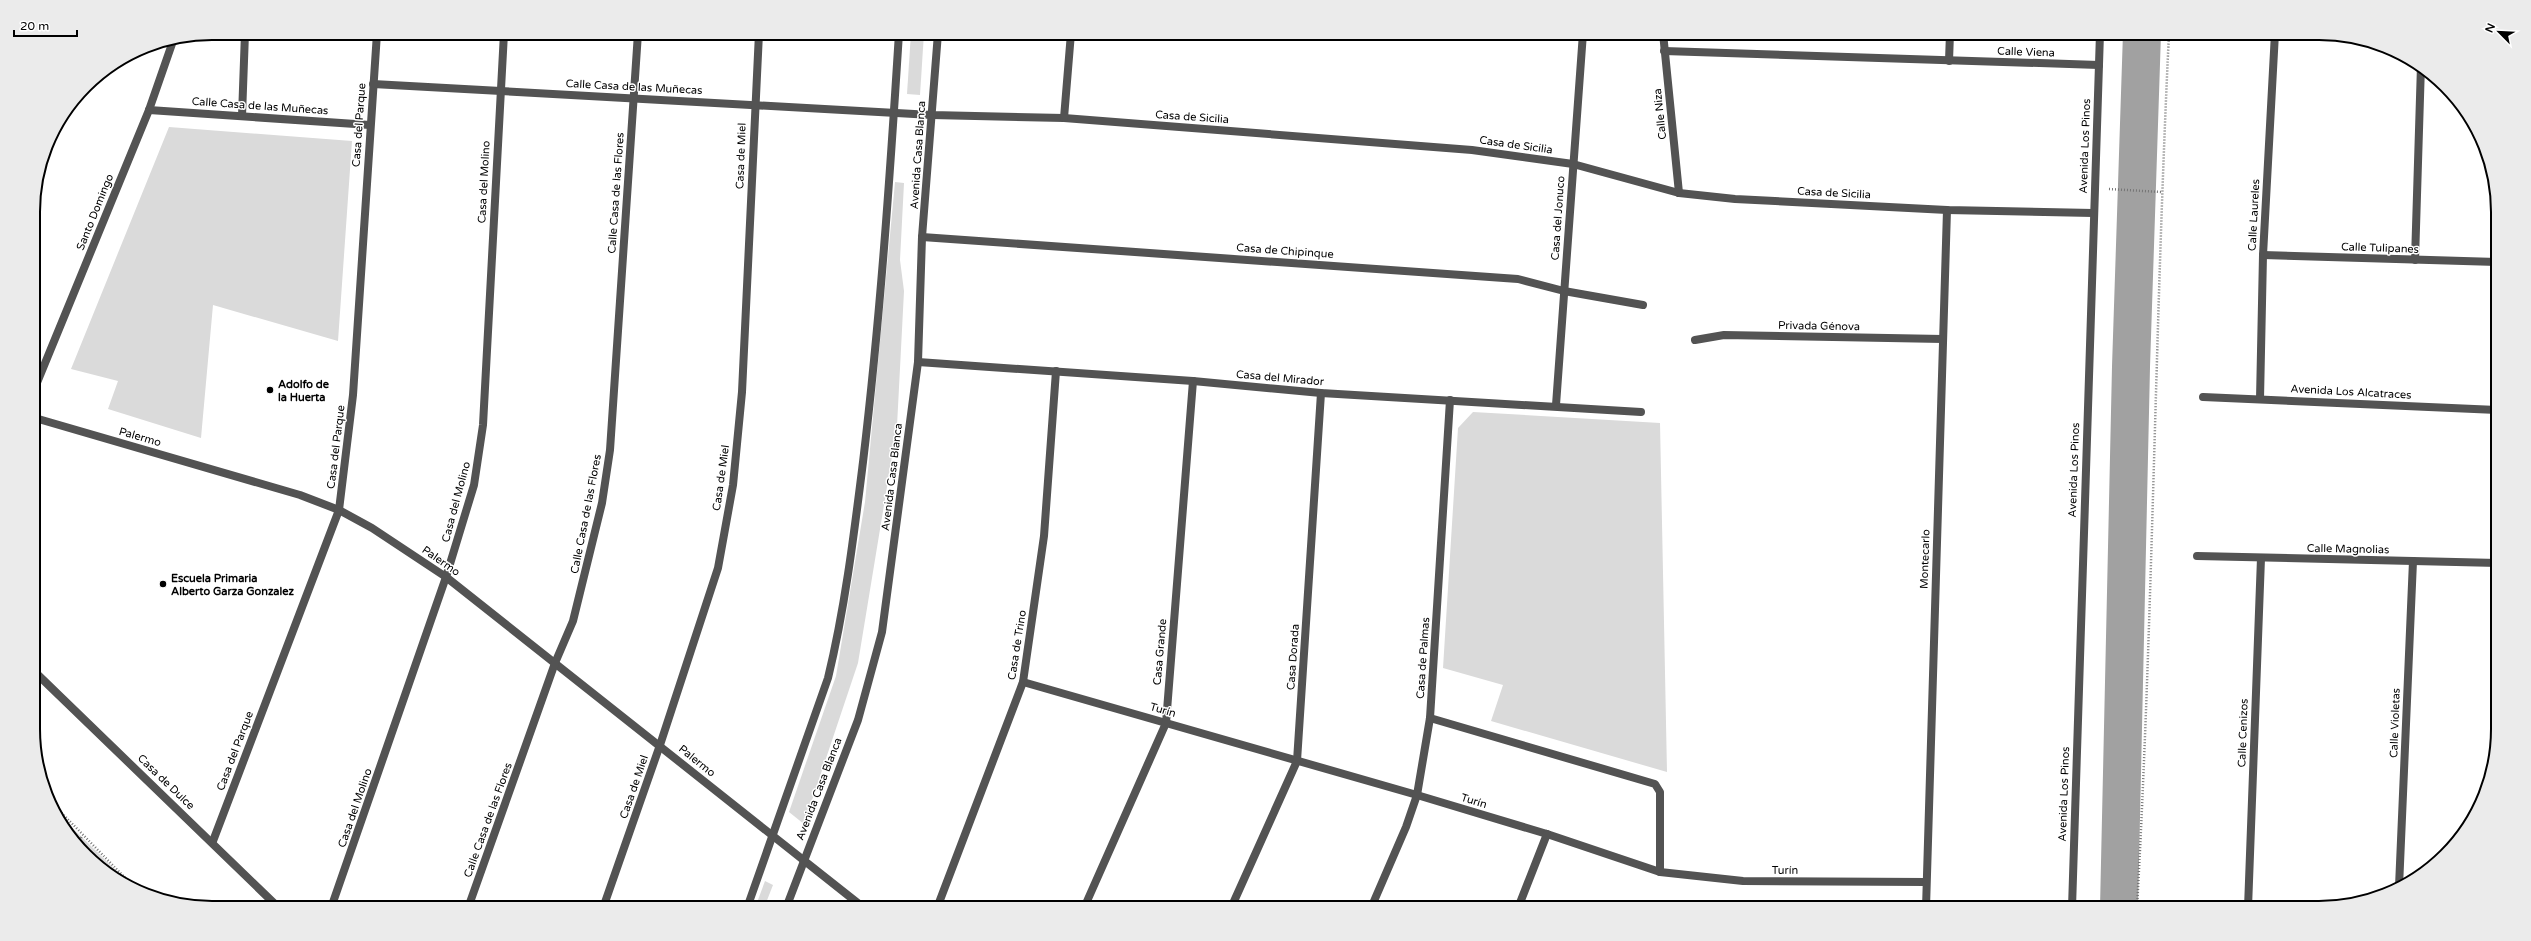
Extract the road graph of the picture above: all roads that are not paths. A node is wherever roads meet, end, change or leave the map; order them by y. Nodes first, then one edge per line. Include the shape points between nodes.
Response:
1 (244, 40) edge
2 (376, 40) edge
3 (504, 40) edge
4 (637, 40) edge
5 (759, 40) edge
6 (899, 40) edge
7 (937, 40) edge
8 (1070, 40) edge
9 (1582, 40) edge
10 (1663, 40) edge
11 (1950, 40) edge
12 (2100, 40) edge
13 (2275, 40) edge
14 (173, 45) edge
15 (1664, 51) junction
16 (1949, 61) junction
17 (2099, 65) junction
18 (2421, 74) edge
19 (373, 84) junction
20 (500, 90) junction
21 (633, 98) junction
22 (754, 105) junction
23 (148, 110) junction
24 (894, 112) junction
25 (932, 115) junction
26 (242, 116) junction
27 (1064, 118) junction
28 (370, 125) junction
29 (1573, 164) junction
30 (1679, 193) junction
31 (1947, 210) junction
32 (2093, 213) junction
33 (922, 237) junction
34 (2263, 255) junction
35 (2415, 260) junction
36 (2491, 262) edge
37 (1564, 291) junction
38 (1643, 305) dead end
39 (1943, 339) junction
40 (1695, 340) dead end
41 (918, 362) junction
42 (1056, 371) junction
43 (40, 375) edge
44 (1193, 381) junction
45 (1321, 393) junction
46 (2203, 396) dead end
47 (2260, 399) junction
48 (1450, 400) junction
49 (1556, 405) junction
50 (2491, 410) edge
51 (1641, 412) dead end
52 (40, 419) edge
53 (339, 510) junction
54 (2198, 556) dead end
55 (2261, 558) junction
56 (2413, 561) junction
57 (2491, 563) edge
58 (446, 577) junction
59 (555, 663) junction
60 (40, 677) edge
61 (1023, 682) junction
62 (1430, 718) junction
63 (1166, 723) junction
64 (660, 745) junction
65 (1297, 761) junction
66 (1417, 795) junction
67 (1547, 834) junction
68 (773, 837) junction
69 (213, 841) junction
70 (803, 860) junction
71 (1660, 872) junction
72 (2399, 881) edge
73 (1926, 882) junction
74 (272, 901) edge
75 (334, 901) edge
76 (470, 901) edge
77 (605, 901) edge
78 (750, 901) edge
79 (788, 901) edge
80 (855, 901) edge
81 (940, 901) edge
82 (1087, 901) edge
83 (1234, 901) edge
84 (1374, 901) edge
85 (1521, 901) edge
86 (1926, 901) edge
87 (2072, 901) edge
88 (2248, 901) edge

1 - 26 street
2 - 19 street, Casa del Parque
3 - 20 street, Casa del Molino
4 - 21 street, Calle Casa de las Flores
5 - 22 street, Casa de Miel
6 - 24 street
7 - 25 street, Avenida Casa Blanca
8 - 27 street
9 - 29 street, Casa del Jonuco
10 - 15 street, Calle Niza
11 - 16 street
12 - 17 street, Avenida Los Pinos
13 - 34 street, Calle Laureles
14 - 23 street, Santo Domingo
15 - 16 street, Calle Viena
15 - 30 street, Calle Niza
16 - 17 street, Calle Viena
17 - 32 street, Avenida Los Pinos
18 - 35 street
19 - 20 street, Calle Casa de las Muñecas
19 - 28 street, Casa del Parque
20 - 21 street, Calle Casa de las Muñecas
20 - 58 street, Casa del Molino via 483,425 474,485
21 - 22 street, Calle Casa de las Muñecas
21 - 59 street, Calle Casa de las Flores via 607,474 586,576 573,621
22 - 24 street, Calle Casa de las Muñecas
22 - 64 street, Casa de Miel via 742,392 733,485 718,568
23 - 26 street, Calle Casa de las Muñecas
23 - 43 street, Santo Domingo
24 - 25 street, Calle Casa de las Muñecas
24 - 68 street via 872,387 857,506 835,644 828,678
25 - 27 street, Casa de Sicilia
25 - 33 street, Avenida Casa Blanca
26 - 28 street, Calle Casa de las Muñecas
27 - 29 street, Casa de Sicilia via 1472,150
28 - 53 street, Casa del Parque via 353,395
29 - 30 street, Casa de Sicilia
29 - 37 street, Casa del Jonuco
30 - 31 street, Casa de Sicilia via 1735,199
31 - 32 street, Casa de Sicilia
31 - 39 street, Montecarlo
32 - 87 street, Avenida Los Pinos
33 - 37 street, Casa de Chipinque via 1518,279
33 - 41 street, Avenida Casa Blanca
34 - 35 street, Calle Tulipanes
34 - 47 street, Calle Laureles
35 - 36 street, Calle Tulipanes
37 - 38 street, Casa de Chipinque
37 - 49 street, Casa del Jonuco
39 - 40 street, Privada Génova via 1724,335
39 - 73 street, Montecarlo
41 - 42 street, Casa del Mirador
41 - 70 street, Avenida Casa Blanca via 880,639 858,720
42 - 44 street, Casa del Mirador
42 - 61 street, Casa de Trino via 1044,536
44 - 45 street, Casa del Mirador
44 - 63 street, Casa Grande
45 - 48 street, Casa del Mirador
45 - 65 street, Casa Dorada
46 - 47 street, Avenida Los Alcatraces
47 - 50 street, Avenida Los Alcatraces
48 - 49 street, Casa del Mirador
48 - 62 street, Casa de Palmas
49 - 51 street, Casa del Mirador
52 - 53 street, Palermo via 300,495
53 - 58 street, Palermo via 372,528
53 - 69 street, Casa del Parque
54 - 55 street, Calle Magnolias
55 - 56 street, Calle Magnolias
55 - 88 street, Calle Cenizos
56 - 57 street, Calle Magnolias
56 - 72 street, Calle Violetas
58 - 59 street, Palermo
58 - 75 street, Casa del Molino
59 - 64 street, Palermo
59 - 76 street, Calle Casa de las Flores
60 - 69 street, Casa de Dulce
61 - 63 street, Turín
61 - 81 street, Casa de Trino
62 - 66 street, Casa de Palmas
62 - 71 street via 1655,784 1660,792
63 - 65 street, Turín
63 - 82 street, Casa Grande
64 - 68 street, Palermo
64 - 77 street, Casa de Miel
65 - 66 street, Turín
65 - 83 street, Casa Dorada
66 - 67 street, Turín
66 - 84 street, Casa de Palmas via 1406,828
67 - 71 street, Turín
67 - 85 street
68 - 70 street, Palermo
68 - 78 street
69 - 74 street, Casa de Dulce
70 - 79 street, Avenida Casa Blanca
70 - 80 street, Palermo
71 - 73 street, Turín via 1743,881
73 - 86 street, Montecarlo

